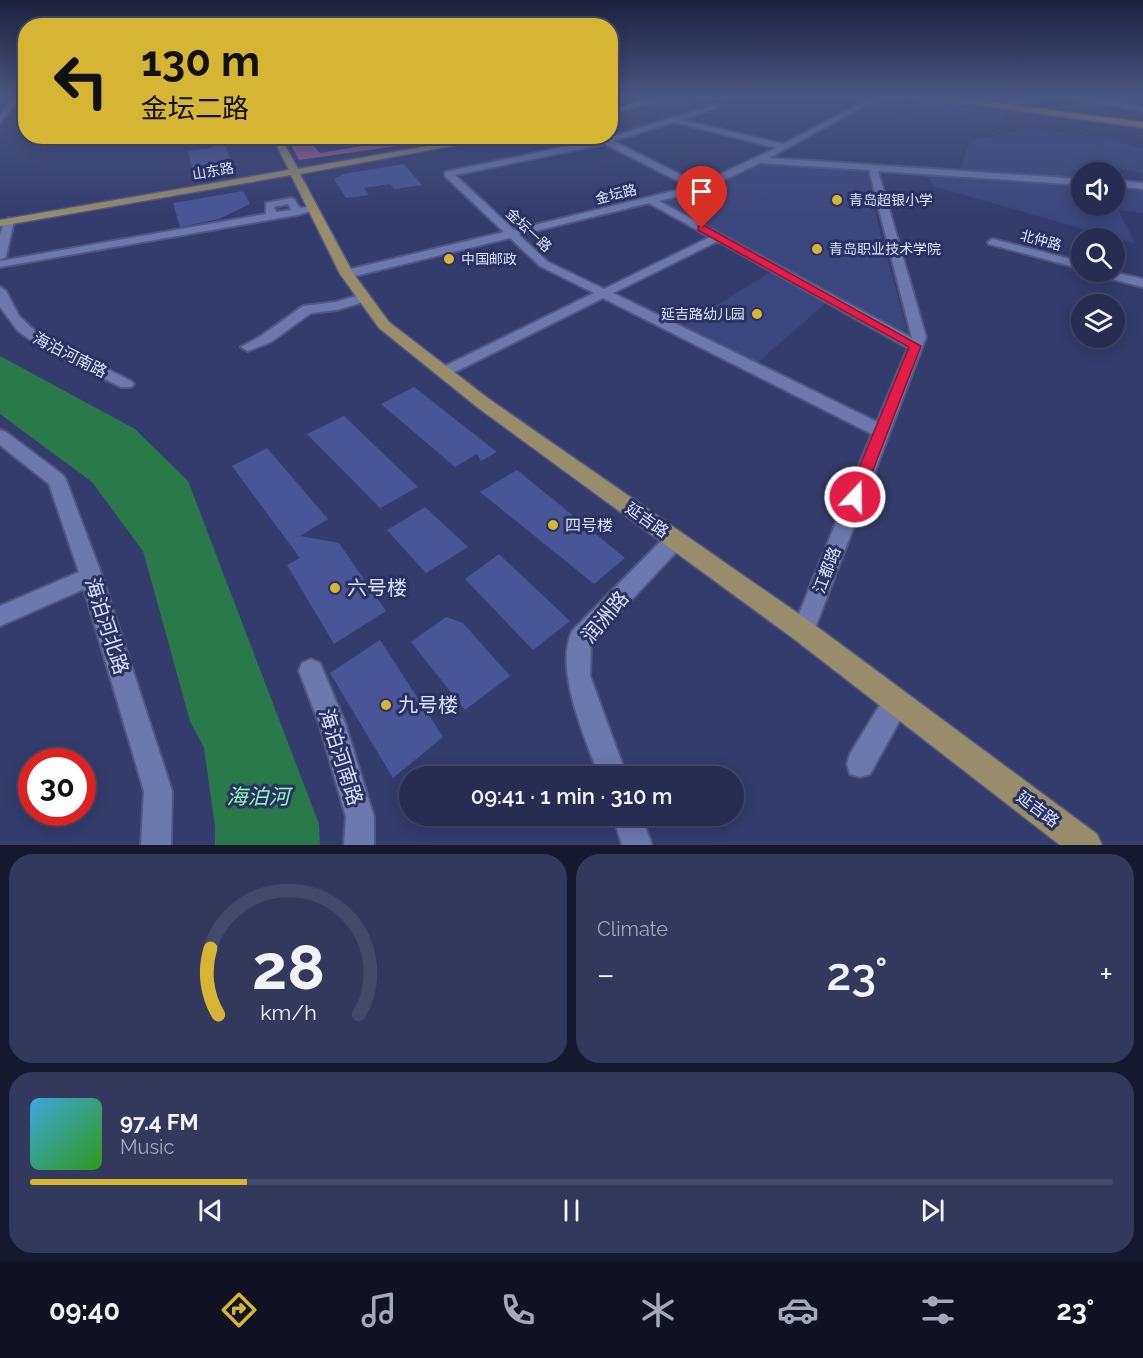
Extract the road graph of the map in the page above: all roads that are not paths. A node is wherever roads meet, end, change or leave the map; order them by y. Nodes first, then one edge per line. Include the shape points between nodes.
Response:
1 (745, 137) edge
2 (802, 137) edge
3 (280, 144) edge
4 (431, 144) edge
5 (453, 144) edge
6 (579, 144) edge
7 (611, 144) edge
8 (784, 147) junction
9 (759, 160) junction
10 (873, 168) junction
11 (293, 170) junction
12 (1071, 181) edge
13 (1125, 184) edge
14 (1143, 186) edge
15 (699, 188) junction
16 (651, 200) junction
17 (305, 210) junction
18 (3, 217) edge
19 (511, 234) junction
20 (718, 237) junction
21 (993, 243) dead end
22 (0, 257) edge
23 (1071, 263) edge
24 (0, 264) edge
25 (347, 274) junction
26 (1125, 278) edge
27 (1143, 283) edge
28 (0, 291) edge
29 (602, 293) junction
30 (363, 298) junction
31 (915, 346) junction
32 (248, 347) dead end
33 (444, 372) junction
34 (126, 384) dead end
35 (881, 431) junction
36 (2, 440) edge
37 (675, 540) junction
38 (91, 576) junction
39 (0, 616) edge
40 (803, 631) junction
41 (311, 671) dead end
42 (896, 702) junction
43 (860, 764) dead end
44 (609, 766) edge
45 (630, 826) edge
46 (156, 845) edge
47 (359, 845) edge
48 (637, 845) edge
49 (1086, 845) edge

1 - 8 street
2 - 8 street, 金坛路
3 - 11 main road, 延吉路
4 - 11 main road, 山东路
5 - 11 main road, 山东路
6 - 19 street, 金坛一路 via 448,174
7 - 15 street
8 - 9 street, 金坛路
9 - 10 street
9 - 15 street, 金坛路
10 - 12 street
10 - 31 street, 江都路 via 919,336
11 - 17 main road, 延吉路
11 - 18 main road, 山东路
13 - 14 street
15 - 16 street, 金坛路
16 - 19 street, 金坛路
16 - 20 street
17 - 24 street
17 - 25 main road, 延吉路
18 - 22 street
19 - 25 street, 金坛路
19 - 29 street, 金坛一路 via 544,264
20 - 29 street
20 - 31 street
21 - 23 street, 北仲路
25 - 30 main road, 延吉路
26 - 27 street
28 - 34 street, 海泊河南路 via 18,326 47,347 87,362
29 - 33 street
29 - 35 street, 金坛一路
30 - 32 street via 308,309
30 - 33 main road, 延吉路 via 384,325
31 - 35 street, 江都路
33 - 37 main road, 延吉路
35 - 40 street, 江都路
36 - 38 street, 海泊河北路 via 57,480
37 - 40 main road, 延吉路
37 - 44 street, 润洲路 via 580,639 578,676
38 - 39 street
38 - 46 street, 海泊河北路 via 158,791
40 - 42 main road, 延吉路
41 - 47 street, 海泊河南路 via 332,723 360,817
42 - 43 street
42 - 49 main road, 延吉路
45 - 48 street

